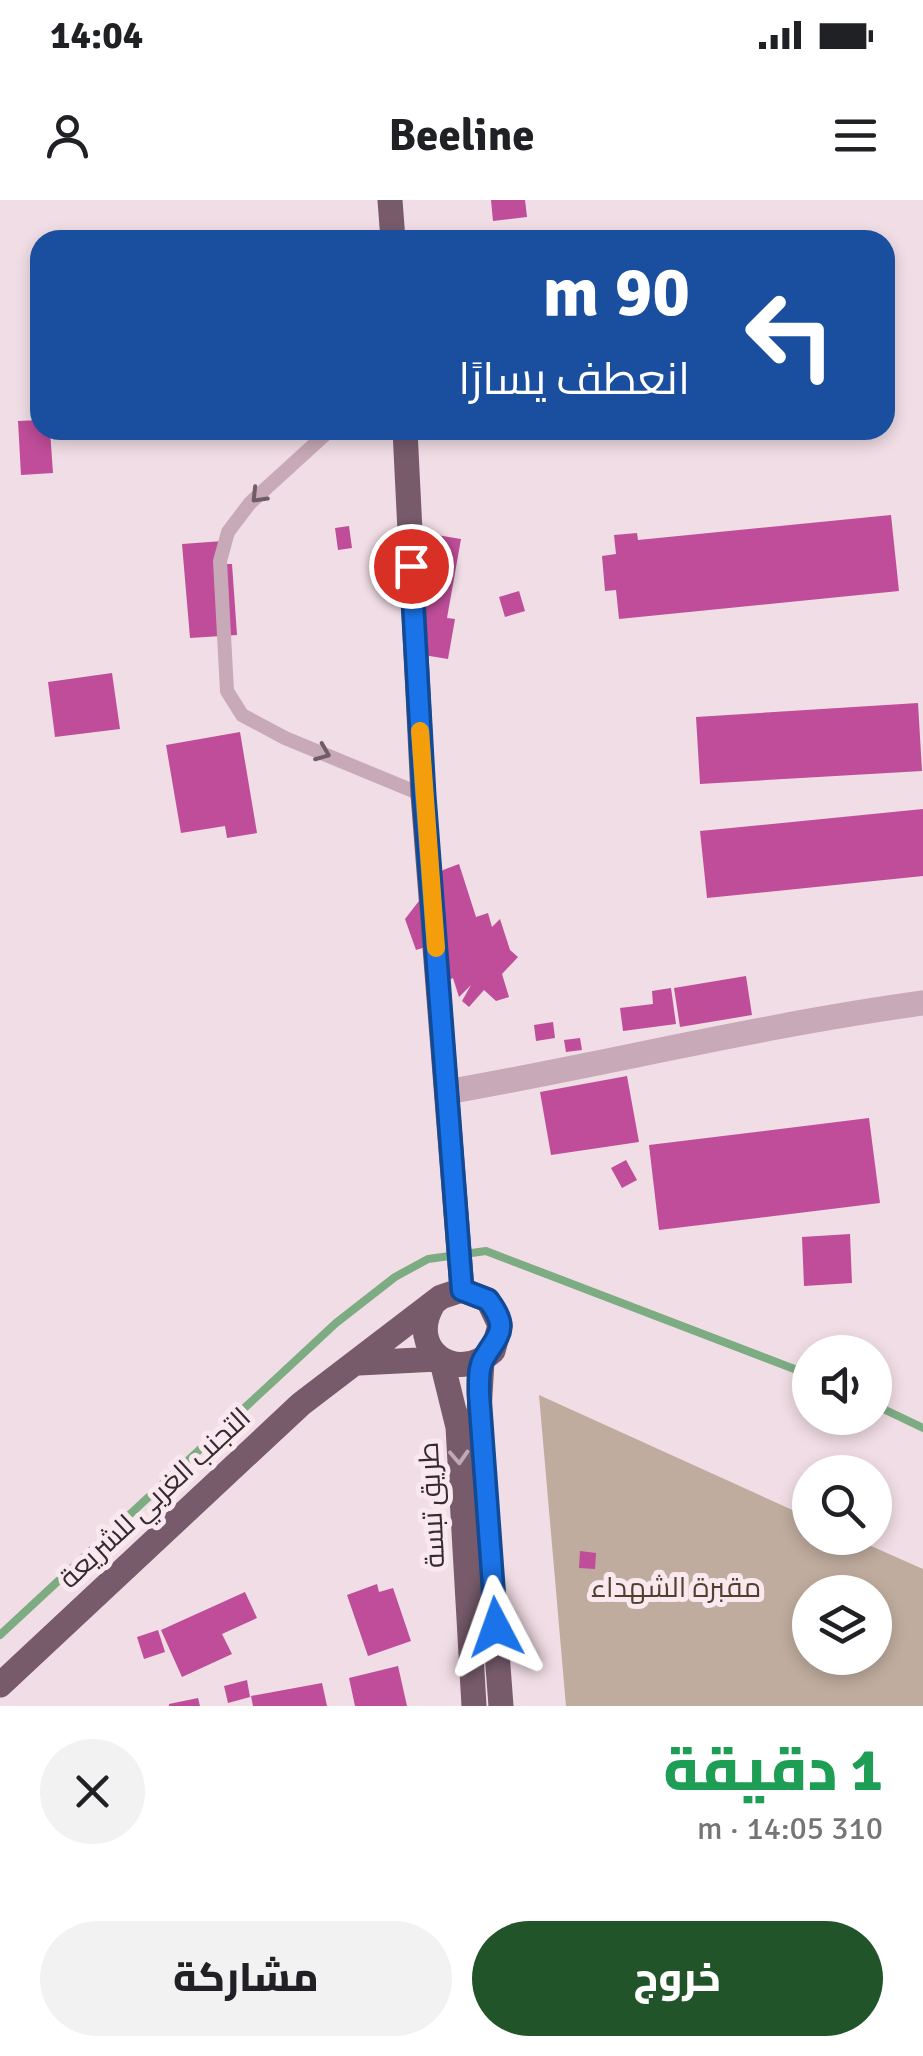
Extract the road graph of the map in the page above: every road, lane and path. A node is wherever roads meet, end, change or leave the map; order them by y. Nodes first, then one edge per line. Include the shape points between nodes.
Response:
1 (390, 200) edge
2 (392, 230) edge
3 (319, 440) edge
4 (406, 440) edge
5 (424, 795) junction
6 (923, 1003) edge
7 (447, 1092) junction
8 (462, 1278) junction
9 (432, 1304) junction
10 (440, 1360) junction
11 (482, 1361) junction
12 (358, 1363) junction
13 (0, 1685) edge
14 (474, 1706) edge
15 (502, 1706) edge

1 - 2 main road
3 -> 5 lane via 228,532 220,561 227,691 242,714 286,738
4 - 5 main road
5 - 7 main road
6 - 7 street via 814,1018
7 - 8 main road
8 - 9 main road
8 - 11 main road via 496,1312 499,1339
9 - 10 main road via 424,1326
9 - 12 main road, التجنب الغربي للشريعة
10 - 11 main road via 469,1366
10 - 12 main road
10 -> 14 main road, طريق تبسة via 458,1427
11 - 15 main road, طريق تبسة via 479,1412
12 - 13 main road, التجنب الغربي للشريعة via 280,1422

